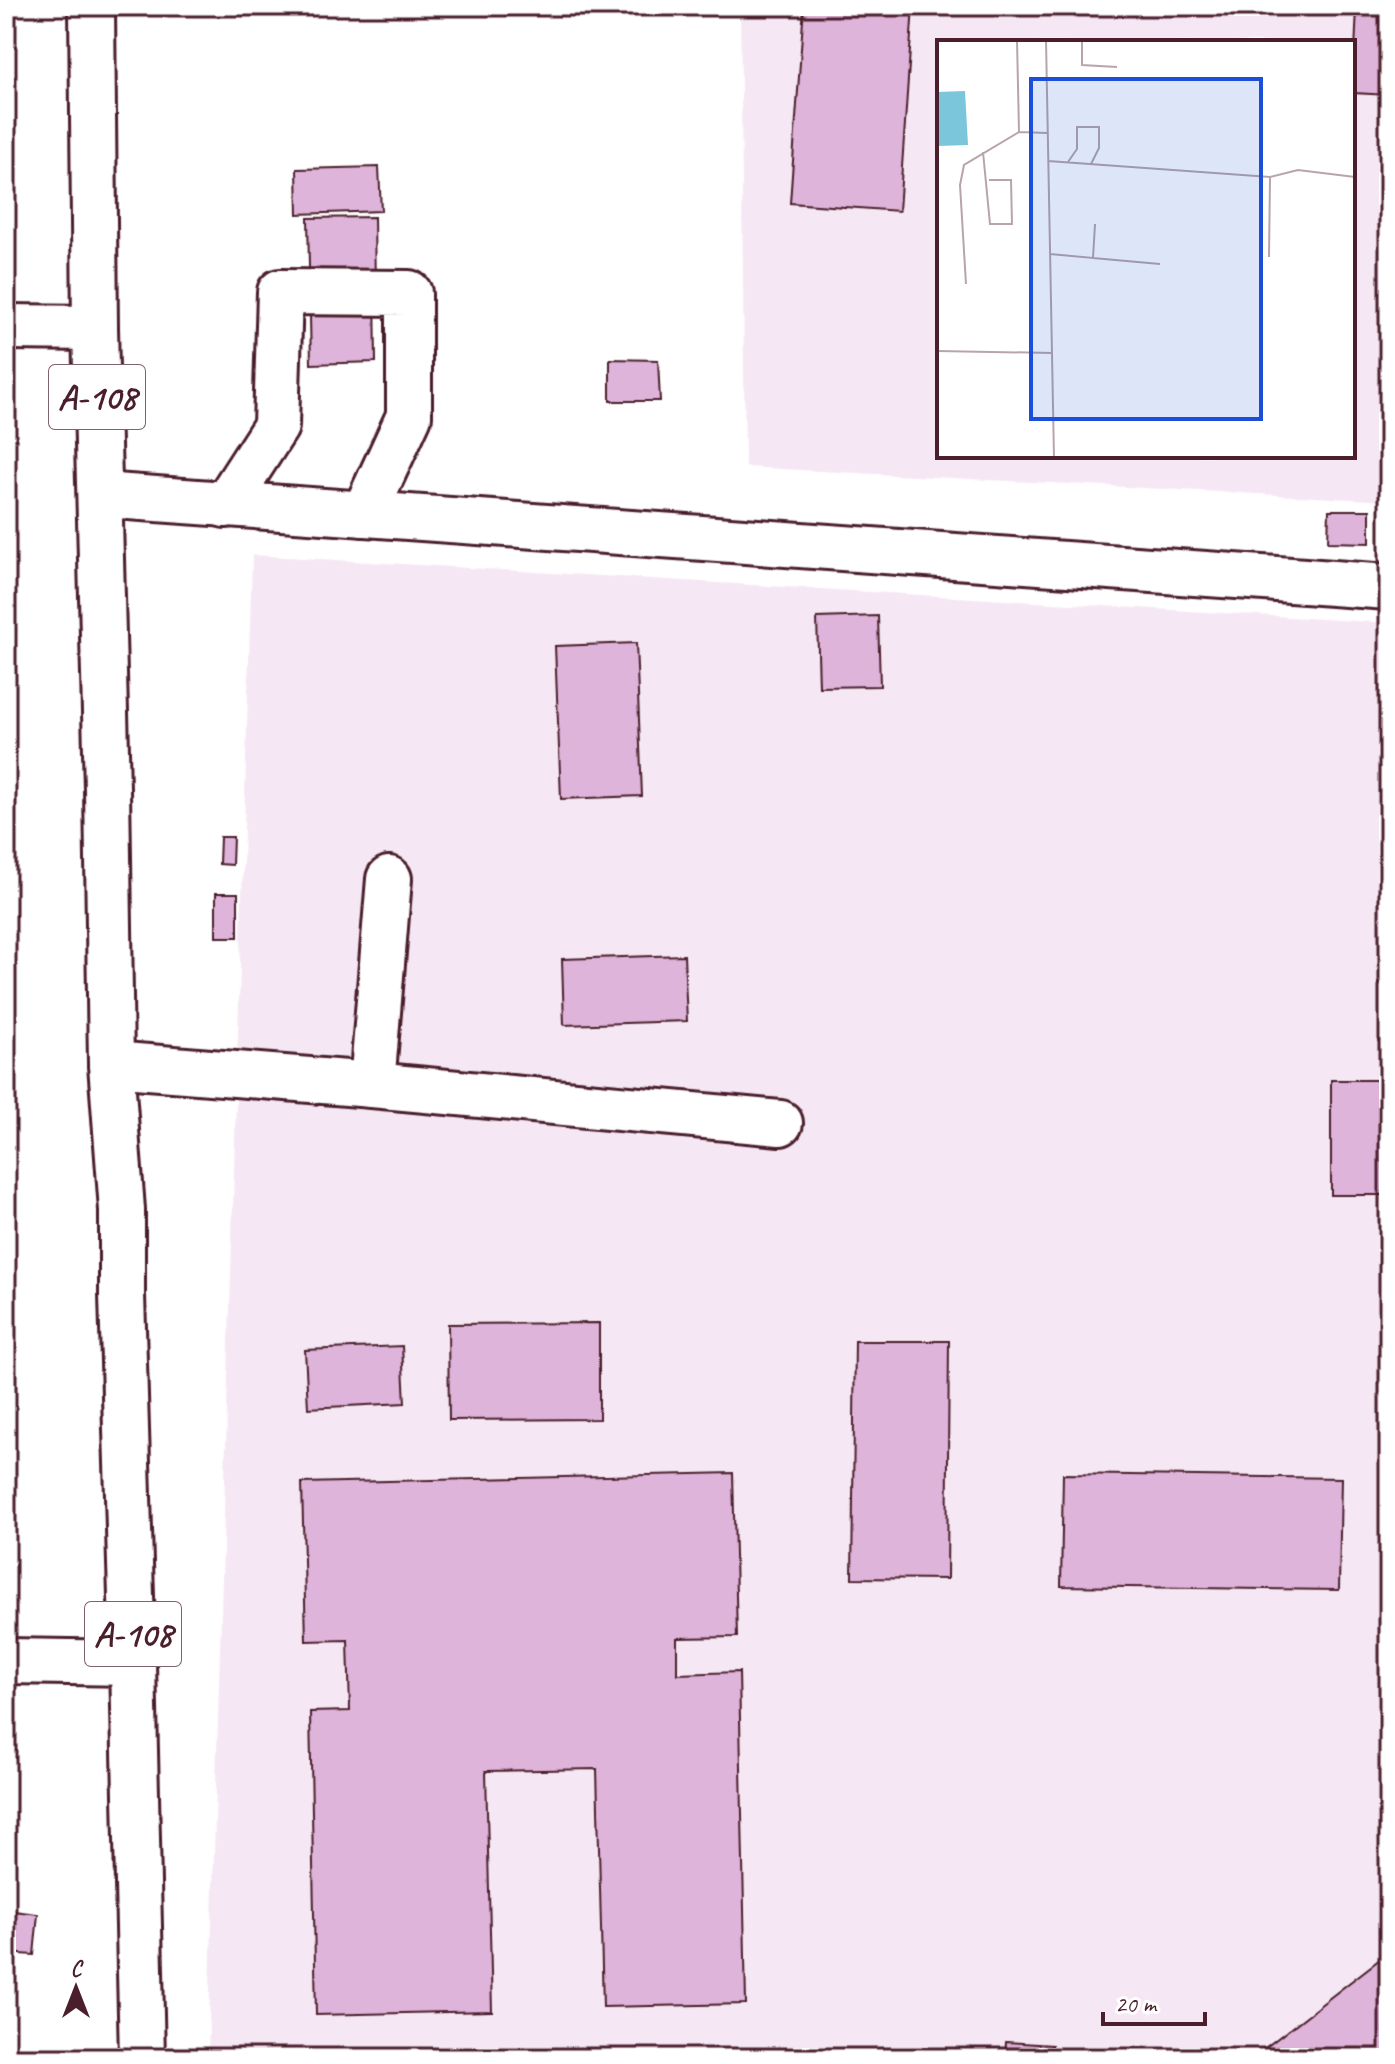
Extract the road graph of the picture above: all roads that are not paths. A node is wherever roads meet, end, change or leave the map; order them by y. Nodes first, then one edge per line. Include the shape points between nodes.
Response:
1 (92, 6) edge
2 (6, 327) edge
3 (95, 328) junction
4 (100, 495) junction
5 (225, 505) junction
6 (364, 514) junction
7 (1389, 587) edge
8 (389, 879) dead end
9 (111, 1064) junction
10 (372, 1085) junction
11 (780, 1123) dead end
12 (6, 1661) edge
13 (133, 1663) junction
14 (142, 2058) edge

1 - 3 main road, А-108
2 - 3 main road
3 - 4 main road, А-108
4 - 5 main road
4 - 9 main road, А-108
5 - 6 main road
5 - 6 main road via 276,426 280,292 409,293 409,416
6 - 7 main road
8 - 10 main road
9 - 10 main road
9 - 13 main road, А-108 via 122,1210
10 - 11 main road
12 - 13 main road
13 - 14 main road, А-108

